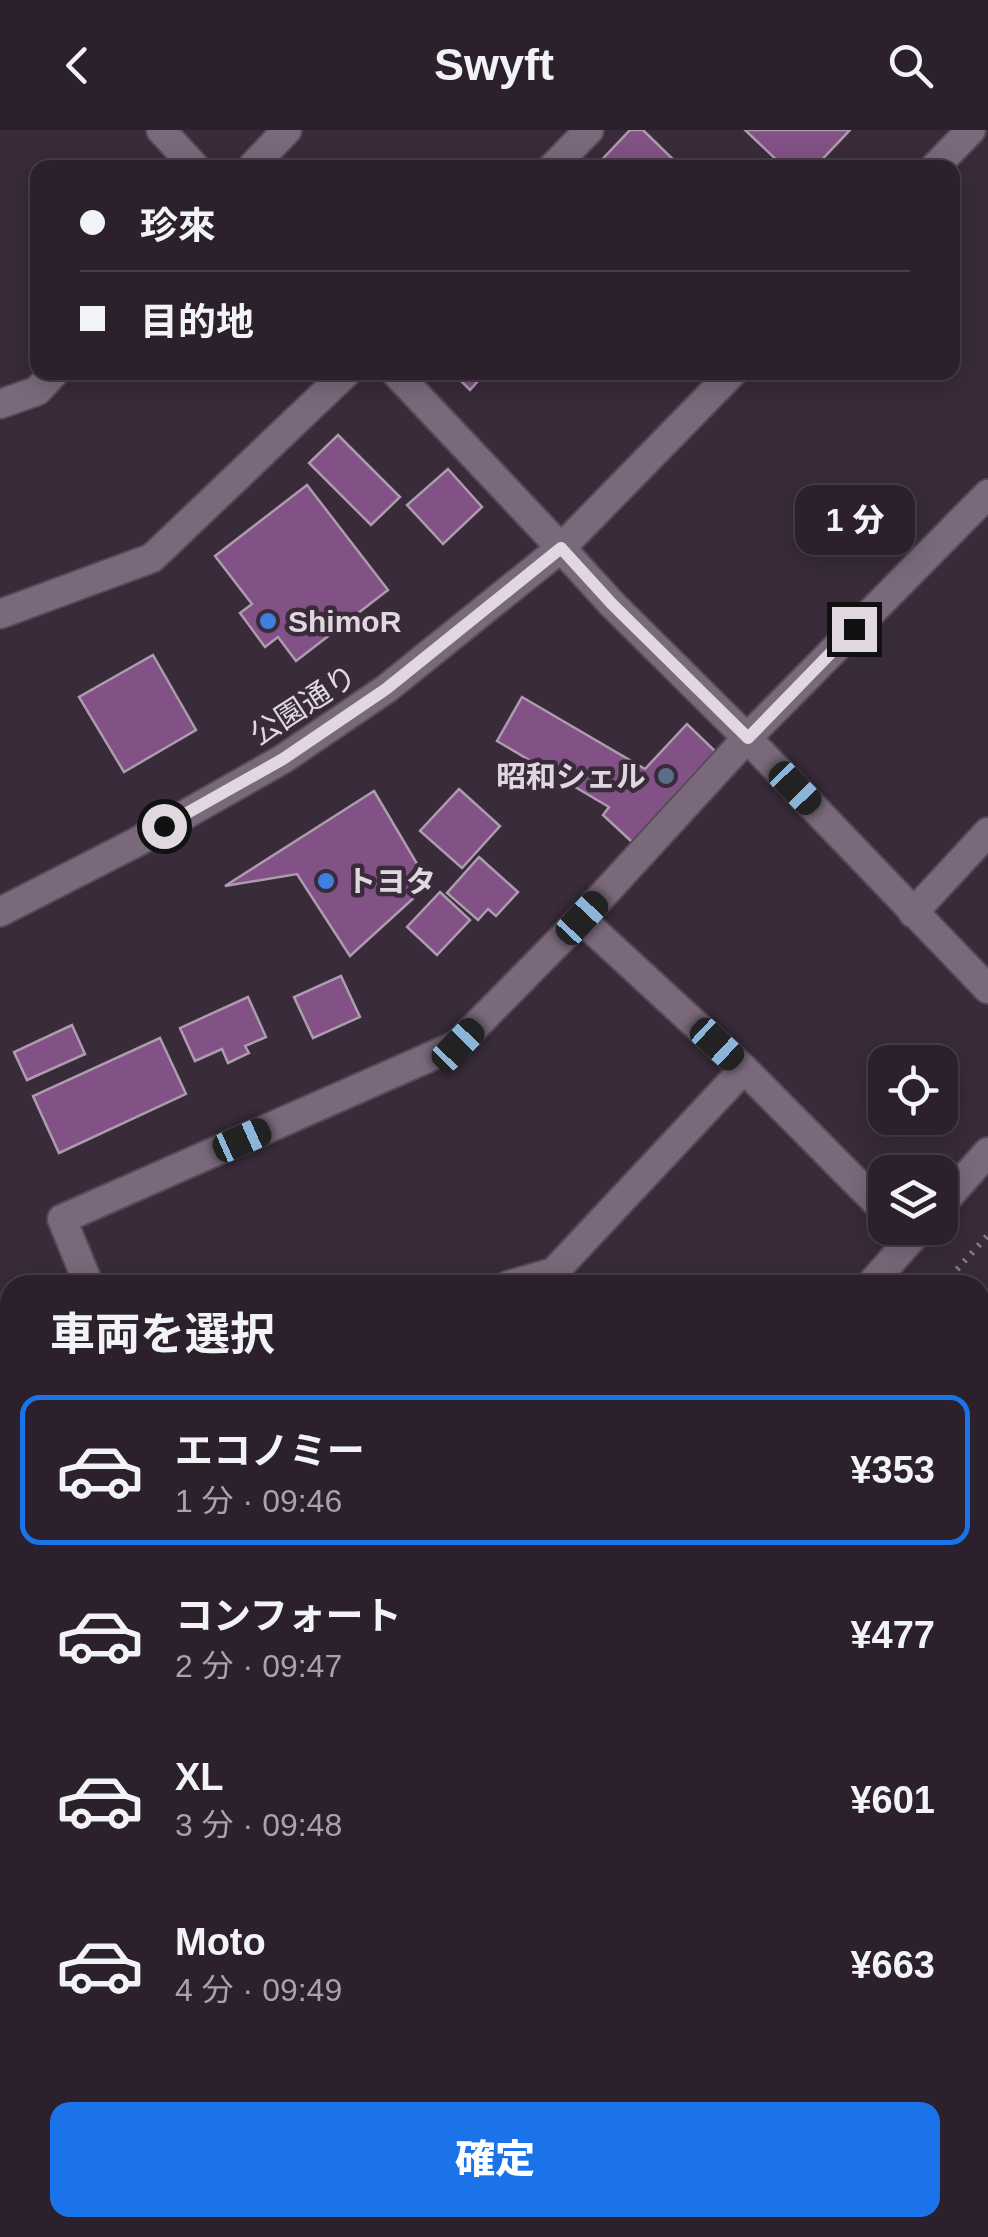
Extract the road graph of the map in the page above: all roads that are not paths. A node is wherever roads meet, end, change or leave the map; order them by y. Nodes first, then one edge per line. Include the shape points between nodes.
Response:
1 (161, 130) edge
2 (287, 130) edge
3 (589, 130) edge
4 (971, 130) edge
5 (189, 160) edge
6 (259, 160) edge
7 (560, 160) edge
8 (942, 160) edge
9 (47, 380) edge
10 (339, 380) edge
11 (402, 380) edge
12 (725, 380) edge
13 (0, 404) edge
14 (988, 494) edge
15 (561, 548) junction
16 (0, 614) edge
17 (748, 738) junction
18 (988, 832) edge
19 (0, 912) edge
20 (913, 913) junction
21 (582, 918) junction
22 (988, 989) edge
23 (744, 1069) junction
24 (988, 1152) edge
25 (958, 1186) edge
26 (868, 1194) edge
27 (900, 1245) edge
28 (86, 1275) edge
29 (544, 1275) edge
30 (878, 1275) edge

1 - 5 street
2 - 6 street
3 - 7 street
4 - 8 street
9 - 13 street via 36,392
10 - 16 street via 152,558
11 - 15 street
12 - 15 street, 公園通り
14 - 17 street
15 - 17 street
15 - 19 street, 公園通り via 386,689 283,759
17 - 20 street
17 - 21 street
18 - 20 street
20 - 22 street
21 - 23 street
21 - 28 street via 458,1045 62,1219
23 - 26 street
23 - 29 street via 554,1272
24 - 25 street
27 - 30 street

